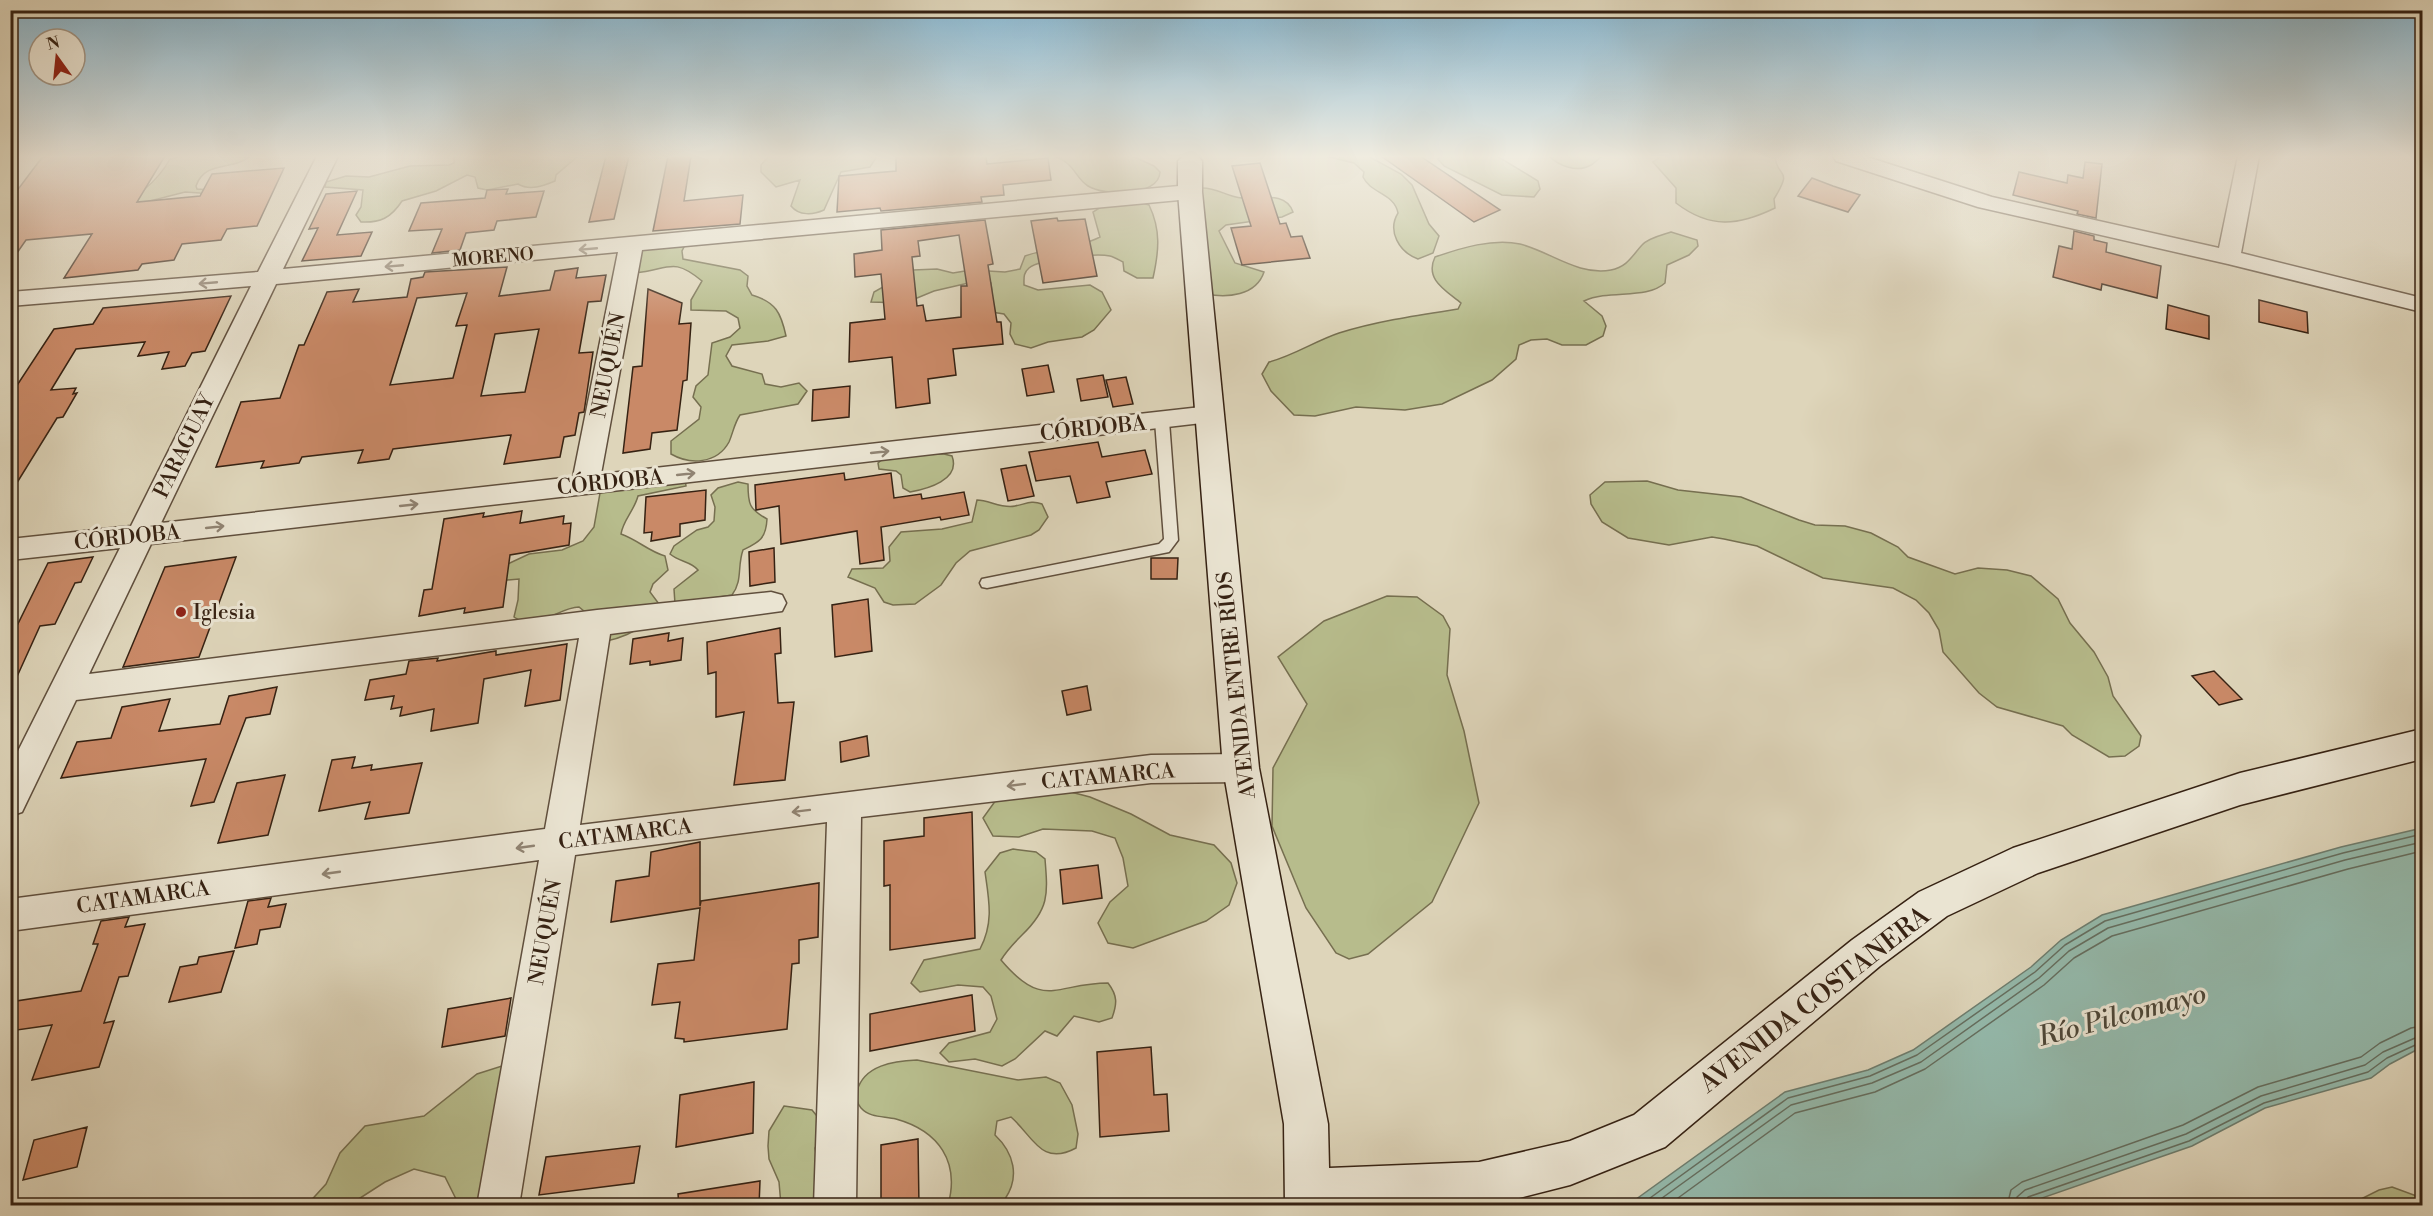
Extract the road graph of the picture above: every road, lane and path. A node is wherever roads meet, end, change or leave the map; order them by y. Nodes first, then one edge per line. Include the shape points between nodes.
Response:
1 (299, 213) edge
2 (853, 213) edge
3 (1190, 213) edge
4 (2033, 213) edge
5 (2238, 213) edge
6 (631, 244) junction
7 (2229, 257) junction
8 (267, 278) junction
9 (10, 299) edge
10 (2422, 305) edge
11 (1210, 415) junction
12 (1162, 421) junction
13 (585, 485) junction
14 (141, 535) junction
15 (10, 550) edge
16 (987, 583) dead end
17 (771, 603) dead end
18 (597, 622) junction
19 (65, 689) junction
20 (2422, 744) edge
21 (1241, 768) junction
22 (10, 802) edge
23 (844, 805) junction
24 (560, 843) junction
25 (10, 915) edge
26 (1309, 1198) edge
27 (498, 1206) edge
28 (835, 1206) edge

1 - 8 street, PARAGUAY
2 - 6 street, MORENO
3 - 11 street, AVENIDA ENTRE RÍOS
4 - 7 street
5 - 7 street
6 -> 8 street, MORENO
6 - 13 street, NEUQUÉN
7 - 10 street
8 -> 9 street, MORENO
8 - 14 street, PARAGUAY
11 - 12 street, CÓRDOBA
11 - 21 street, AVENIDA ENTRE RÍOS
13 -> 12 street, CÓRDOBA
12 - 16 lane via 1171,540 1164,548
14 -> 13 street, CÓRDOBA
14 - 15 street, CÓRDOBA
14 - 19 street, PARAGUAY
17 - 18 street
18 - 19 street
18 - 24 street, NEUQUÉN
19 - 22 street, PARAGUAY
20 - 26 street, AVENIDA COSTANERA via 2228,793 2027,860 1933,904 1866,953 1649,1131 1570,1163 1479,1185
21 -> 23 street, CATAMARCA via 1151,769
21 - 26 street, AVENIDA ENTRE RÍOS via 1306,1124
23 -> 24 street, CATAMARCA
23 - 28 street
24 -> 25 street, CATAMARCA
24 - 27 street, NEUQUÉN

